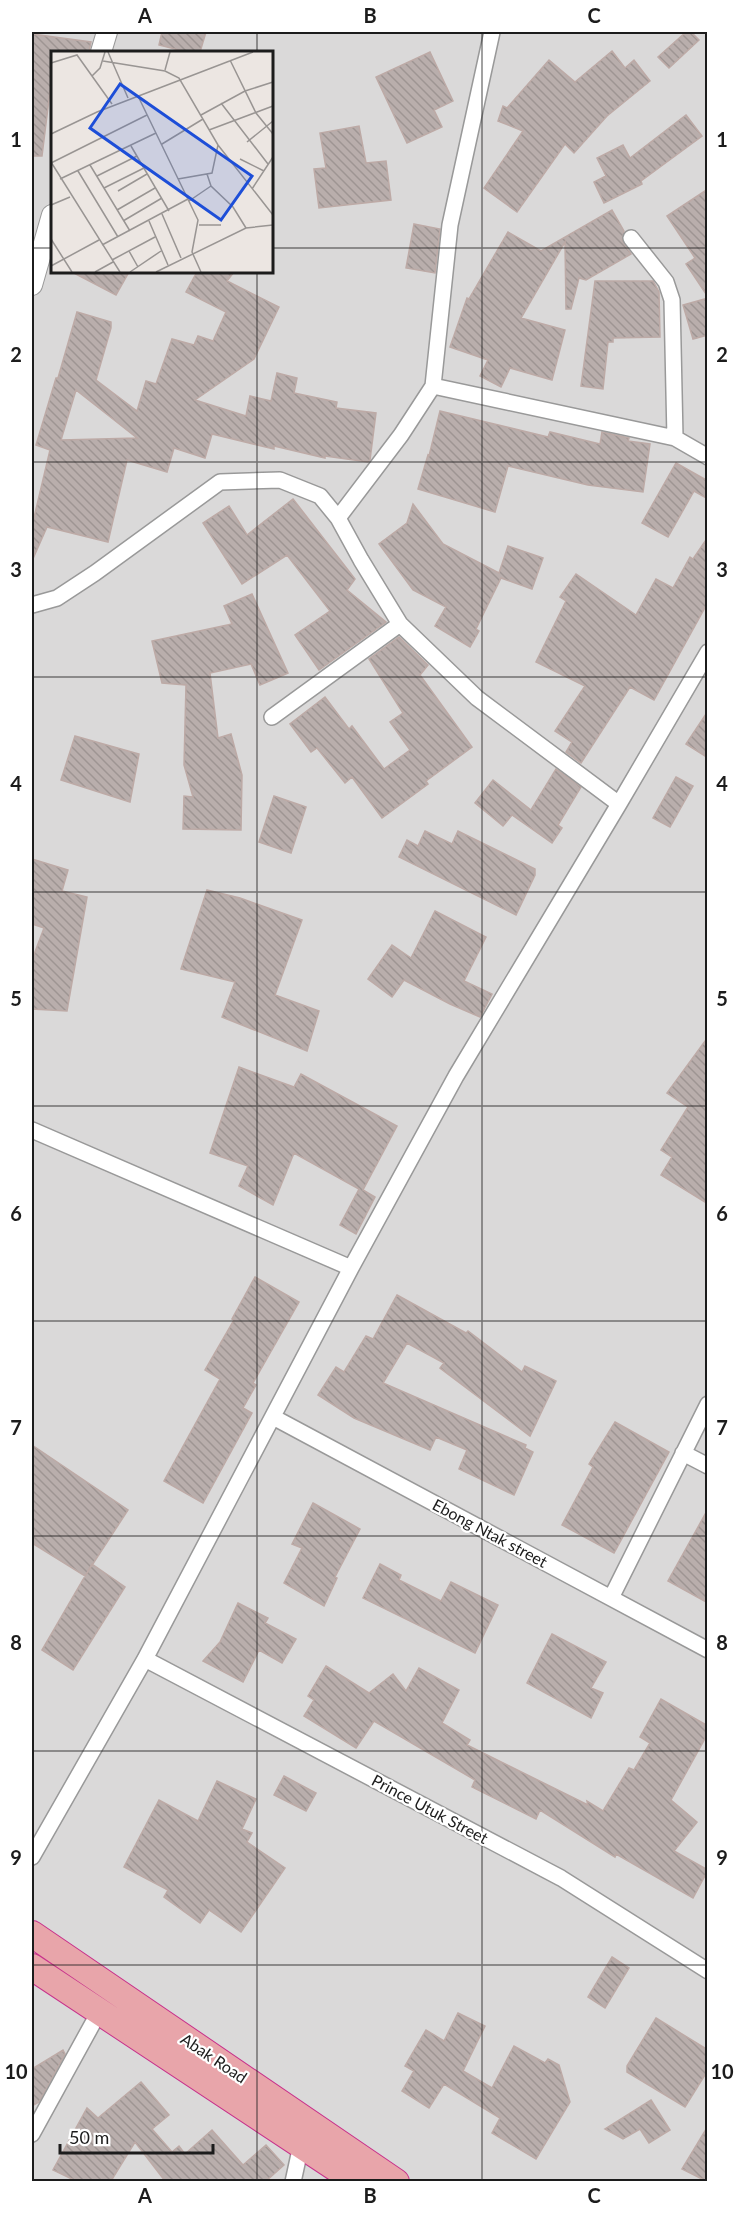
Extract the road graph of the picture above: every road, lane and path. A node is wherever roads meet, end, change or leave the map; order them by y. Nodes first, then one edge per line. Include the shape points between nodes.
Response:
1 (107, 32) edge
2 (492, 32) edge
3 (101, 51) edge
4 (51, 218) edge
5 (631, 238) dead end
6 (32, 285) edge
7 (433, 386) junction
8 (675, 438) junction
9 (708, 457) edge
10 (338, 518) junction
11 (32, 604) edge
12 (400, 624) junction
13 (708, 652) edge
14 (272, 717) dead end
15 (619, 804) junction
16 (32, 1130) edge
17 (351, 1268) junction
18 (708, 1404) edge
19 (273, 1417) junction
20 (683, 1453) junction
21 (708, 1466) edge
22 (611, 1598) junction
23 (708, 1650) edge
24 (145, 1659) junction
25 (32, 1857) edge
26 (32, 1934) edge
27 (32, 1966) edge
28 (708, 1971) edge
29 (99, 2012) junction
30 (32, 2134) edge
31 (301, 2145) junction
32 (293, 2181) edge
33 (357, 2181) edge
34 (396, 2181) edge

1 - 3 street
2 - 7 street via 450,225
4 - 6 street
5 - 8 street via 666,282 672,300
7 - 8 street
7 - 10 street
8 - 9 street
10 - 11 street via 320,496 280,480 220,482 57,598
10 - 12 street
12 - 14 street
12 - 15 street via 477,698
13 - 15 street
15 - 17 street via 456,1076
16 - 17 street
17 - 19 street
18 - 20 street
19 - 22 street, Ebong Ntak street
19 - 24 street
20 - 21 street
20 - 22 street
22 - 23 street, Ebong Ntak street
24 - 25 street
24 - 28 street, Prince Utuk Street via 561,1878
26 - 34 highway, Abak Road
27 - 29 highway, Abak Road
29 - 30 street
29 - 31 highway, Abak Road
31 - 32 street
31 - 33 highway, Abak Road

